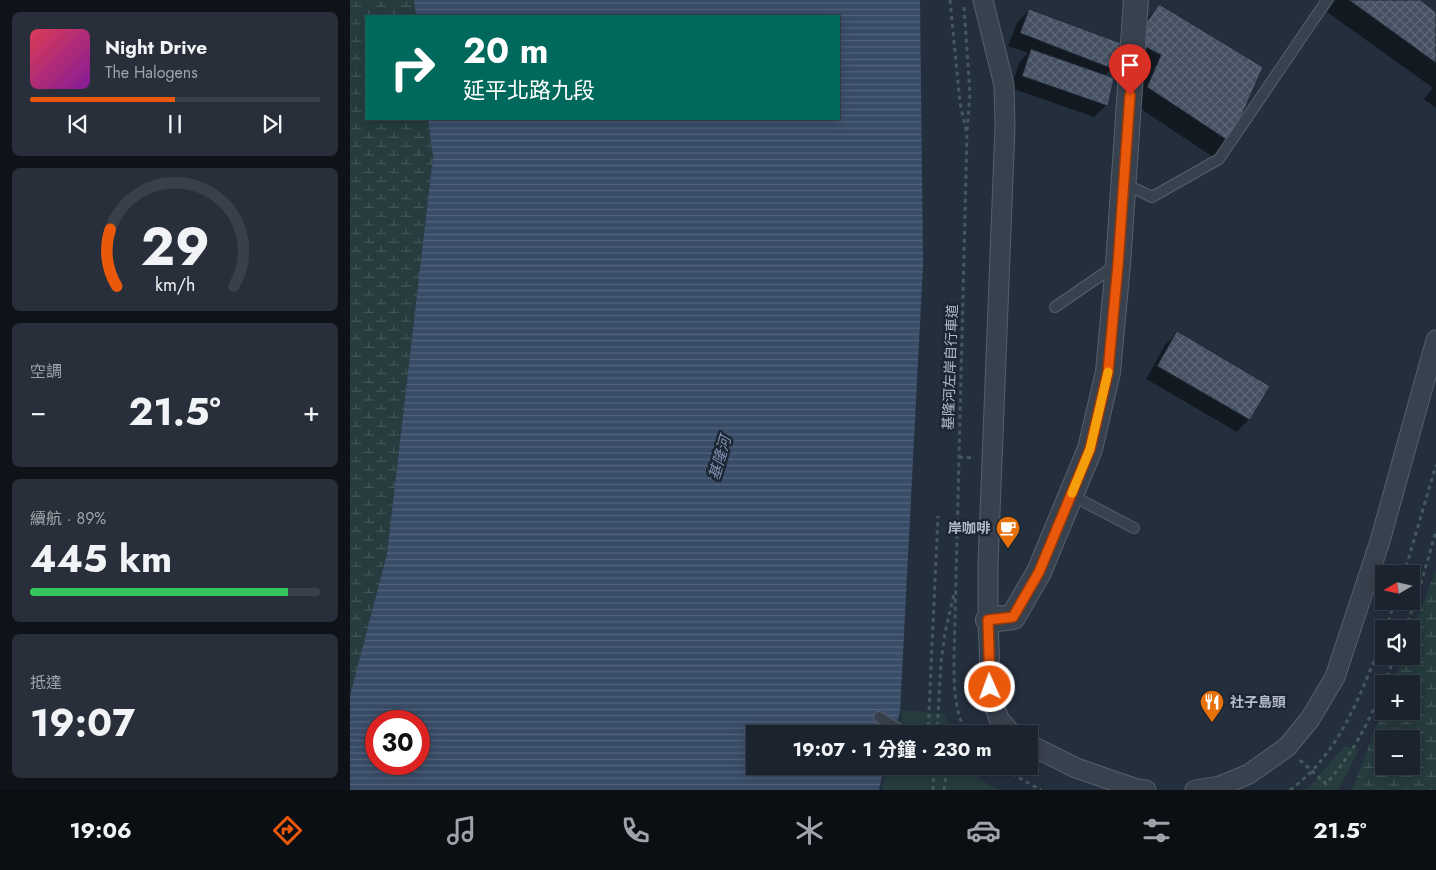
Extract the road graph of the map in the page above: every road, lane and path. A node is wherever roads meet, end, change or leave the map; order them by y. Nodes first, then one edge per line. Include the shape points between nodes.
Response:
1 (950, 0) edge
2 (964, 0) edge
3 (983, 0) edge
4 (1136, 0) edge
5 (1327, 0) edge
6 (967, 134) junction
7 (1124, 184) junction
8 (1118, 264) junction
9 (1055, 307) dead end
10 (1436, 340) edge
11 (1436, 465) edge
12 (1071, 495) junction
13 (938, 516) dead end
14 (1134, 528) dead end
15 (1436, 531) edge
16 (1407, 565) edge
17 (956, 586) junction
18 (988, 620) junction
19 (1408, 620) edge
20 (1375, 658) edge
21 (1375, 706) edge
22 (879, 717) dead end
23 (892, 725) edge
24 (928, 725) edge
25 (938, 725) edge
26 (964, 725) edge
27 (1004, 725) edge
28 (1287, 747) junction
29 (1038, 749) edge
30 (1312, 771) junction
31 (934, 775) edge
32 (947, 775) edge
33 (1014, 775) edge
34 (933, 790) edge
35 (944, 790) edge
36 (1041, 790) edge
37 (1146, 790) edge
38 (1196, 790) edge
39 (1290, 790) edge

1 - 6 path, 基隆河左岸自行車道 via 960,103
2 - 6 path via 970,94
3 - 18 street via 1004,85 1005,126
4 - 7 street
5 - 7 lane via 1219,159 1152,197
6 - 17 path, 基隆河左岸自行車道
7 - 8 street
8 - 9 lane
8 - 12 street via 1108,372 1090,449
10 - 28 street via 1380,541 1335,677 1310,719
11 - 16 path
12 - 14 lane
12 - 18 street via 1039,572 1013,617
13 - 24 path
15 - 19 path
17 - 25 path via 941,662
17 - 26 path, 基隆河左岸自行車道 via 954,688
18 - 27 street via 991,696
20 - 30 path via 1337,741
21 - 30 path via 1366,728 1343,765 1326,784
22 - 23 lane
28 - 30 path
28 - 38 street via 1249,774 1220,786
29 - 37 street via 1076,768
30 - 39 path
31 - 34 path
32 - 35 path
33 - 36 path

